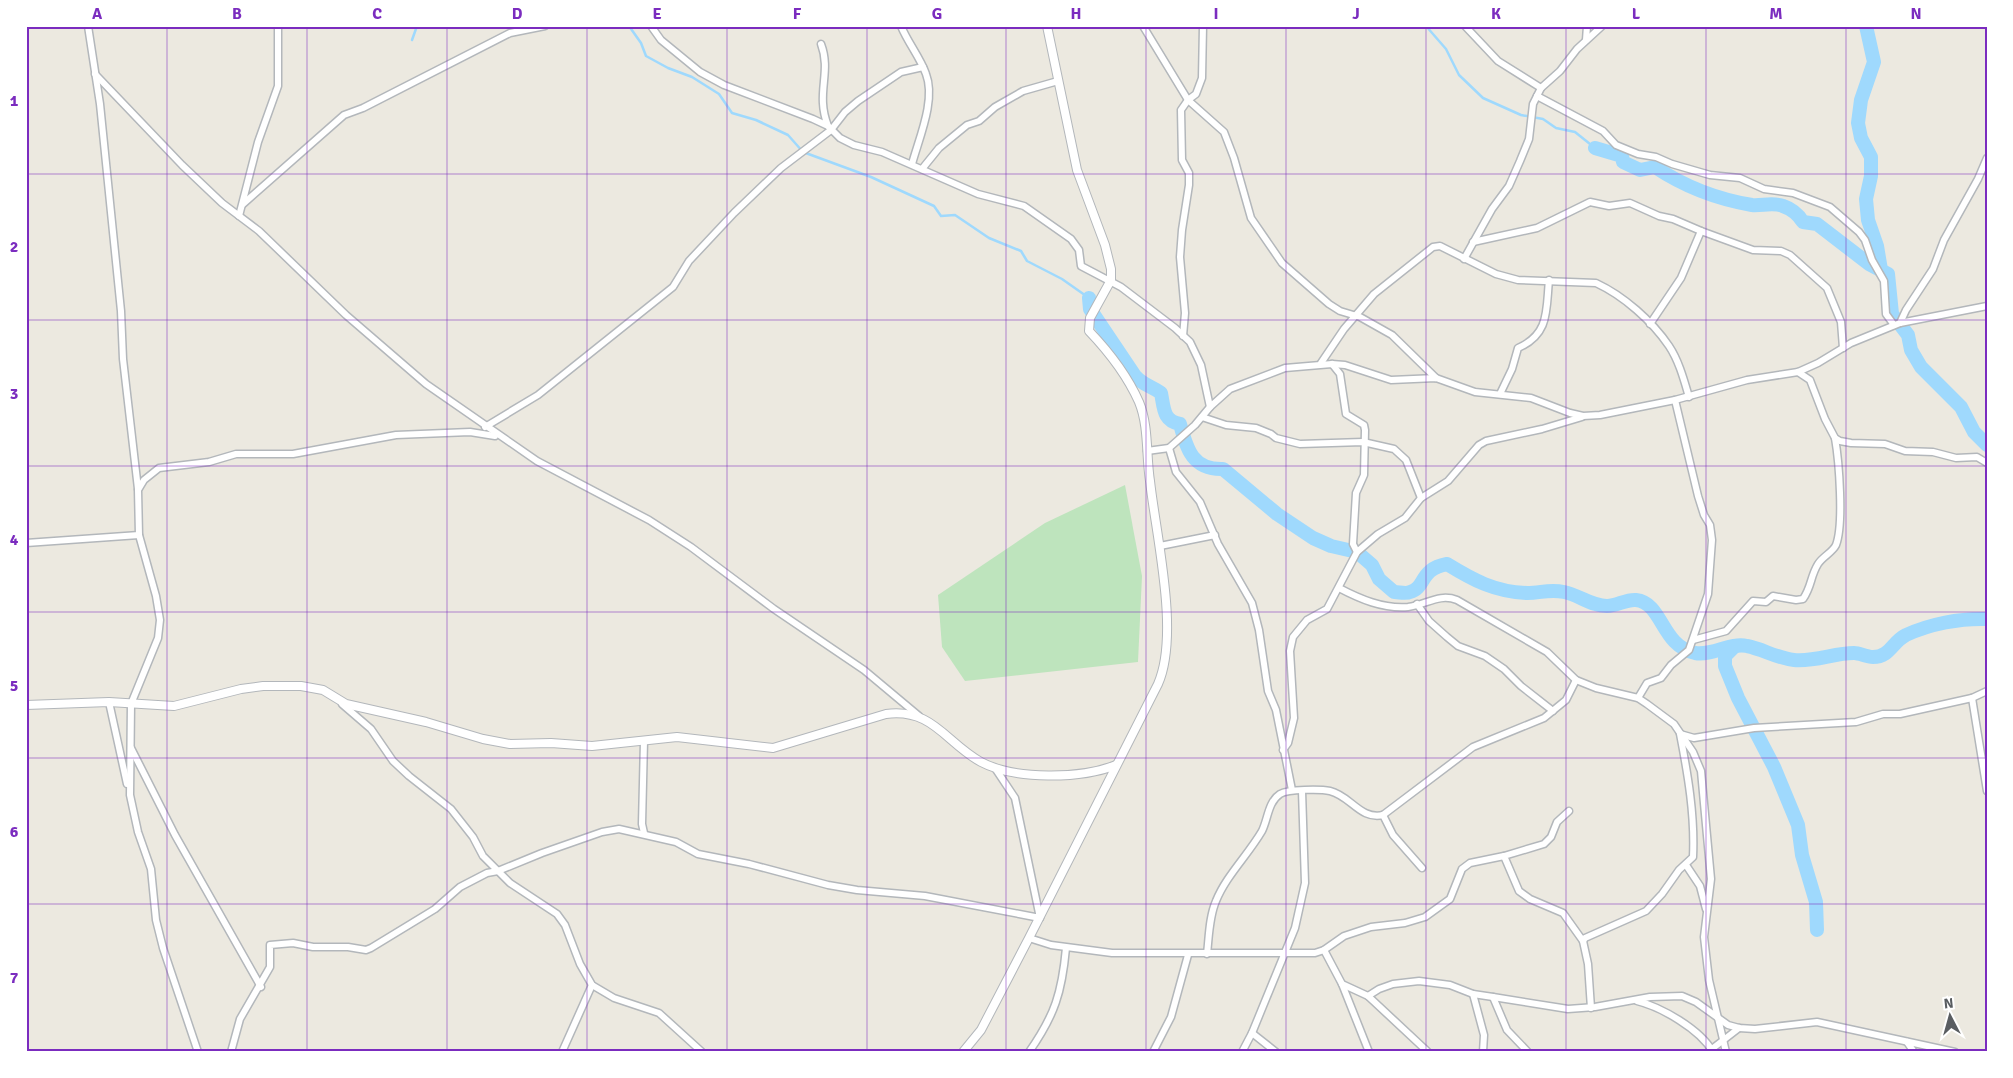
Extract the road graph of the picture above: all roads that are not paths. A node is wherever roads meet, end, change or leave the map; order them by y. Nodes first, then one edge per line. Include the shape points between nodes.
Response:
1 (88, 26) edge
2 (278, 26) edge
3 (545, 26) edge
4 (651, 26) edge
5 (901, 26) edge
6 (1047, 26) edge
7 (1142, 26) edge
8 (1203, 26) edge
9 (1465, 26) edge
10 (1587, 26) edge
11 (1602, 26) edge
12 (1586, 40) junction
13 (821, 44) dead end
14 (923, 67) junction
15 (96, 74) junction
16 (1058, 81) junction
17 (1541, 88) junction
18 (1537, 96) junction
19 (1188, 100) junction
20 (830, 128) junction
21 (1987, 158) edge
22 (912, 164) junction
23 (922, 169) junction
24 (242, 204) junction
25 (239, 216) junction
26 (1701, 231) junction
27 (1473, 242) junction
28 (1464, 259) junction
29 (1111, 280) junction
30 (1549, 280) junction
31 (1987, 306) edge
32 (1354, 316) junction
33 (1650, 324) junction
34 (1897, 324) junction
35 (1184, 336) junction
36 (1844, 348) junction
37 (1321, 363) junction
38 (1332, 364) junction
39 (1798, 372) junction
40 (1436, 378) junction
41 (1500, 394) junction
42 (1689, 397) junction
43 (1675, 400) junction
44 (1210, 407) junction
45 (1202, 416) junction
46 (1583, 416) junction
47 (485, 427) junction
48 (1835, 438) junction
49 (504, 439) junction
50 (1363, 442) junction
51 (1169, 448) junction
52 (1147, 451) junction
53 (1987, 463) edge
54 (138, 490) junction
55 (1421, 498) junction
56 (139, 535) junction
57 (1215, 535) junction
58 (26, 543) edge
59 (1160, 546) junction
60 (1357, 552) junction
61 (1339, 588) junction
62 (1417, 604) junction
63 (1693, 640) junction
64 (1576, 680) junction
65 (1987, 691) edge
66 (1638, 698) junction
67 (1972, 698) junction
68 (339, 701) junction
69 (109, 702) junction
70 (131, 704) junction
71 (26, 705) edge
72 (1553, 711) junction
73 (919, 716) junction
74 (1680, 734) junction
75 (644, 740) junction
76 (131, 747) junction
77 (1283, 750) junction
78 (1116, 765) junction
79 (995, 768) junction
80 (1292, 790) junction
81 (1302, 791) junction
82 (1987, 791) edge
83 (132, 805) junction
84 (1569, 811) dead end
85 (1383, 815) junction
86 (644, 833) junction
87 (1504, 856) junction
88 (1686, 865) junction
89 (1422, 868) dead end
90 (498, 871) junction
91 (1706, 910) junction
92 (1040, 918) junction
93 (1030, 938) junction
94 (1583, 941) junction
95 (1066, 948) junction
96 (1324, 950) junction
97 (1286, 953) junction
98 (1207, 954) junction
99 (1188, 955) junction
100 (1342, 984) junction
101 (592, 985) junction
102 (260, 987) junction
103 (1473, 994) junction
104 (1368, 996) junction
105 (1493, 998) junction
106 (1634, 1000) junction
107 (1591, 1008) junction
108 (1720, 1020) junction
109 (1739, 1028) junction
110 (1252, 1033) junction
111 (1723, 1039) junction
112 (1907, 1042) junction
113 (966, 1051) edge
114 (1711, 1051) edge
115 (198, 1052) edge
116 (231, 1052) edge
117 (562, 1052) edge
118 (702, 1052) edge
119 (1029, 1052) edge
120 (1153, 1052) edge
121 (1242, 1052) edge
122 (1276, 1052) edge
123 (1369, 1052) edge
124 (1428, 1052) edge
125 (1483, 1052) edge
126 (1528, 1052) edge
127 (1726, 1052) edge
128 (1914, 1052) edge
129 (1955, 1052) edge

1 - 15 street
2 - 24 street via 278,86 258,142
3 - 24 street via 510,33 344,115
4 - 20 street via 661,40 700,72 760,101 780,106
5 - 14 street
6 - 16 street
7 - 19 street
8 - 19 street via 1202,78 1196,94
9 - 17 street via 1498,61
10 - 12 street
11 - 12 street
12 - 17 street
13 - 20 street via 826,68 822,104
14 - 20 street via 901,72 874,89
14 - 22 street via 928,82 928,103
15 - 25 street via 182,165
15 - 54 street
16 - 23 street via 1023,91 995,107 979,121 967,125 939,148
16 - 29 street via 1078,170 1109,257
17 - 18 street
18 - 27 street via 1529,123 1529,139 1509,186
18 - 34 street via 1603,131 1616,145 1638,154 1710,175 1740,178 1764,189 1793,193 1830,207 1859,232 1868,247 1877,272 1884,281 1886,314
19 - 32 street via 1224,132 1250,218 1269,246 1303,284 1335,308
19 - 35 street via 1181,110 1182,160 1189,173 1180,258
20 - 22 street via 854,145
20 - 47 street via 781,168 734,213 689,261 673,287 538,395
21 - 34 street via 1944,240 1934,269
22 - 23 street
23 - 29 street via 978,194 1024,206 1071,239 1079,250 1081,266
24 - 25 street
25 - 47 street via 286,255 360,328 426,384
26 - 27 street via 1630,203 1609,206 1590,202 1537,228
26 - 33 street via 1681,278
26 - 36 street via 1753,250 1781,251 1790,255 1827,288 1841,322
27 - 28 street
28 - 30 street via 1518,280
28 - 32 street via 1446,248 1433,247 1374,294
29 - 35 street
29 - 52 street via 1090,318 1089,331 1114,358 1139,402
30 - 33 street via 1596,283 1625,300
30 - 41 street via 1544,326 1527,344 1518,348
31 - 34 street
32 - 37 street
32 - 40 street via 1392,335
33 - 42 street via 1669,346
34 - 36 street
35 - 44 street via 1201,365
36 - 39 street
37 - 38 street
37 - 44 street via 1285,368 1242,382
38 - 40 street via 1391,380
38 - 50 street via 1340,374 1346,414 1364,425
39 - 42 street via 1747,380
39 - 48 street via 1814,386
40 - 41 street via 1475,392
41 - 46 street via 1543,401
42 - 43 street
43 - 46 street via 1617,413
43 - 63 street via 1712,540 1708,594
44 - 45 street
45 - 50 street via 1226,425 1256,428 1276,438 1300,444
45 - 51 street via 1186,435
46 - 55 street via 1486,441 1473,451 1448,481
47 - 49 street
48 - 53 street via 1956,458 1977,457
48 - 63 street via 1838,538 1818,565 1803,599 1773,596 1766,602 1753,602 1726,631
49 - 54 street via 478,432 396,434 293,454 236,454 209,462 159,468 144,480
49 - 73 street via 537,461 649,520 691,547 864,670
50 - 55 street via 1394,450 1406,460
50 - 60 street via 1364,475 1356,493 1353,544
51 - 52 street
51 - 57 street via 1176,472 1200,502
52 - 59 street
54 - 56 street
55 - 60 street via 1406,518 1378,534
56 - 58 street
56 - 70 street via 160,620 158,638
57 - 59 street
57 - 77 street via 1252,603 1266,685 1276,710
59 - 78 street via 1166,664
60 - 61 street
61 - 62 street via 1375,604 1407,607
61 - 77 street via 1327,609 1308,620 1293,637 1290,650 1294,718
62 - 64 street via 1439,598 1457,600 1547,652
62 - 72 street via 1429,621 1458,646 1485,656 1504,669
63 - 66 street via 1689,650 1661,678 1647,683
64 - 66 street
64 - 72 street via 1566,700
65 - 67 street
66 - 74 street via 1674,724
67 - 74 street via 1900,714 1882,714 1856,722 1754,728 1694,738
67 - 82 street
68 - 70 street via 317,688 282,685 241,689 174,706
68 - 75 street via 510,744 592,746
68 - 90 street via 371,729 404,771 452,809 473,836 483,856
69 - 70 street
69 - 71 street
69 - 83 street
70 - 76 street
72 - 85 street via 1518,730 1473,747
73 - 75 street via 900,712 886,714 773,748 677,737
73 - 79 street via 980,761
74 - 88 street via 1691,795 1694,836 1693,857
74 - 91 street via 1701,771 1711,879
75 - 86 street
76 - 83 street
76 - 102 street via 175,835
77 - 80 street
78 - 79 street via 1099,772 1081,774 1036,774
78 - 92 street
79 - 92 street via 1015,798
80 - 81 street
80 - 98 street via 1273,802 1262,830 1221,890 1212,916
81 - 85 street via 1330,791 1364,814 1373,817
81 - 97 street via 1305,883 1296,928
83 - 115 street via 150,869 163,948
84 - 87 street via 1557,822 1544,844
85 - 89 street via 1393,835
86 - 90 street via 610,829
86 - 92 street via 676,842 698,854 828,885 925,896
87 - 94 street via 1519,891 1563,913
87 - 96 street via 1470,863 1462,869 1450,899 1425,917 1371,927 1344,936
88 - 91 street via 1700,886
88 - 94 street via 1678,870 1646,911 1621,924 1588,934
90 - 101 street via 562,919
90 - 102 street via 460,887 435,909 366,950 270,945 270,967
91 - 108 street via 1704,937 1709,980
92 - 93 street
93 - 95 street
93 - 113 street via 981,1030
94 - 107 street
95 - 99 street via 1112,954
95 - 119 street via 1062,986 1049,1022
96 - 97 street
96 - 100 street
97 - 98 street
97 - 110 street
98 - 99 street
99 - 120 street via 1171,1017
100 - 104 street
100 - 123 street
101 - 117 street
101 - 118 street via 614,998 659,1012
102 - 116 street via 240,1019
103 - 104 street via 1437,982 1413,981 1379,989
103 - 105 street
103 - 125 street via 1484,1035
104 - 124 street
105 - 107 street via 1558,1008
105 - 126 street via 1506,1030
106 - 107 street
106 - 108 street via 1682,996
106 - 114 street via 1671,1016 1701,1037
108 - 109 street
108 - 111 street
109 - 111 street
109 - 112 street via 1817,1022
110 - 121 street
110 - 122 street
111 - 114 street
111 - 127 street
112 - 128 street
112 - 129 street

